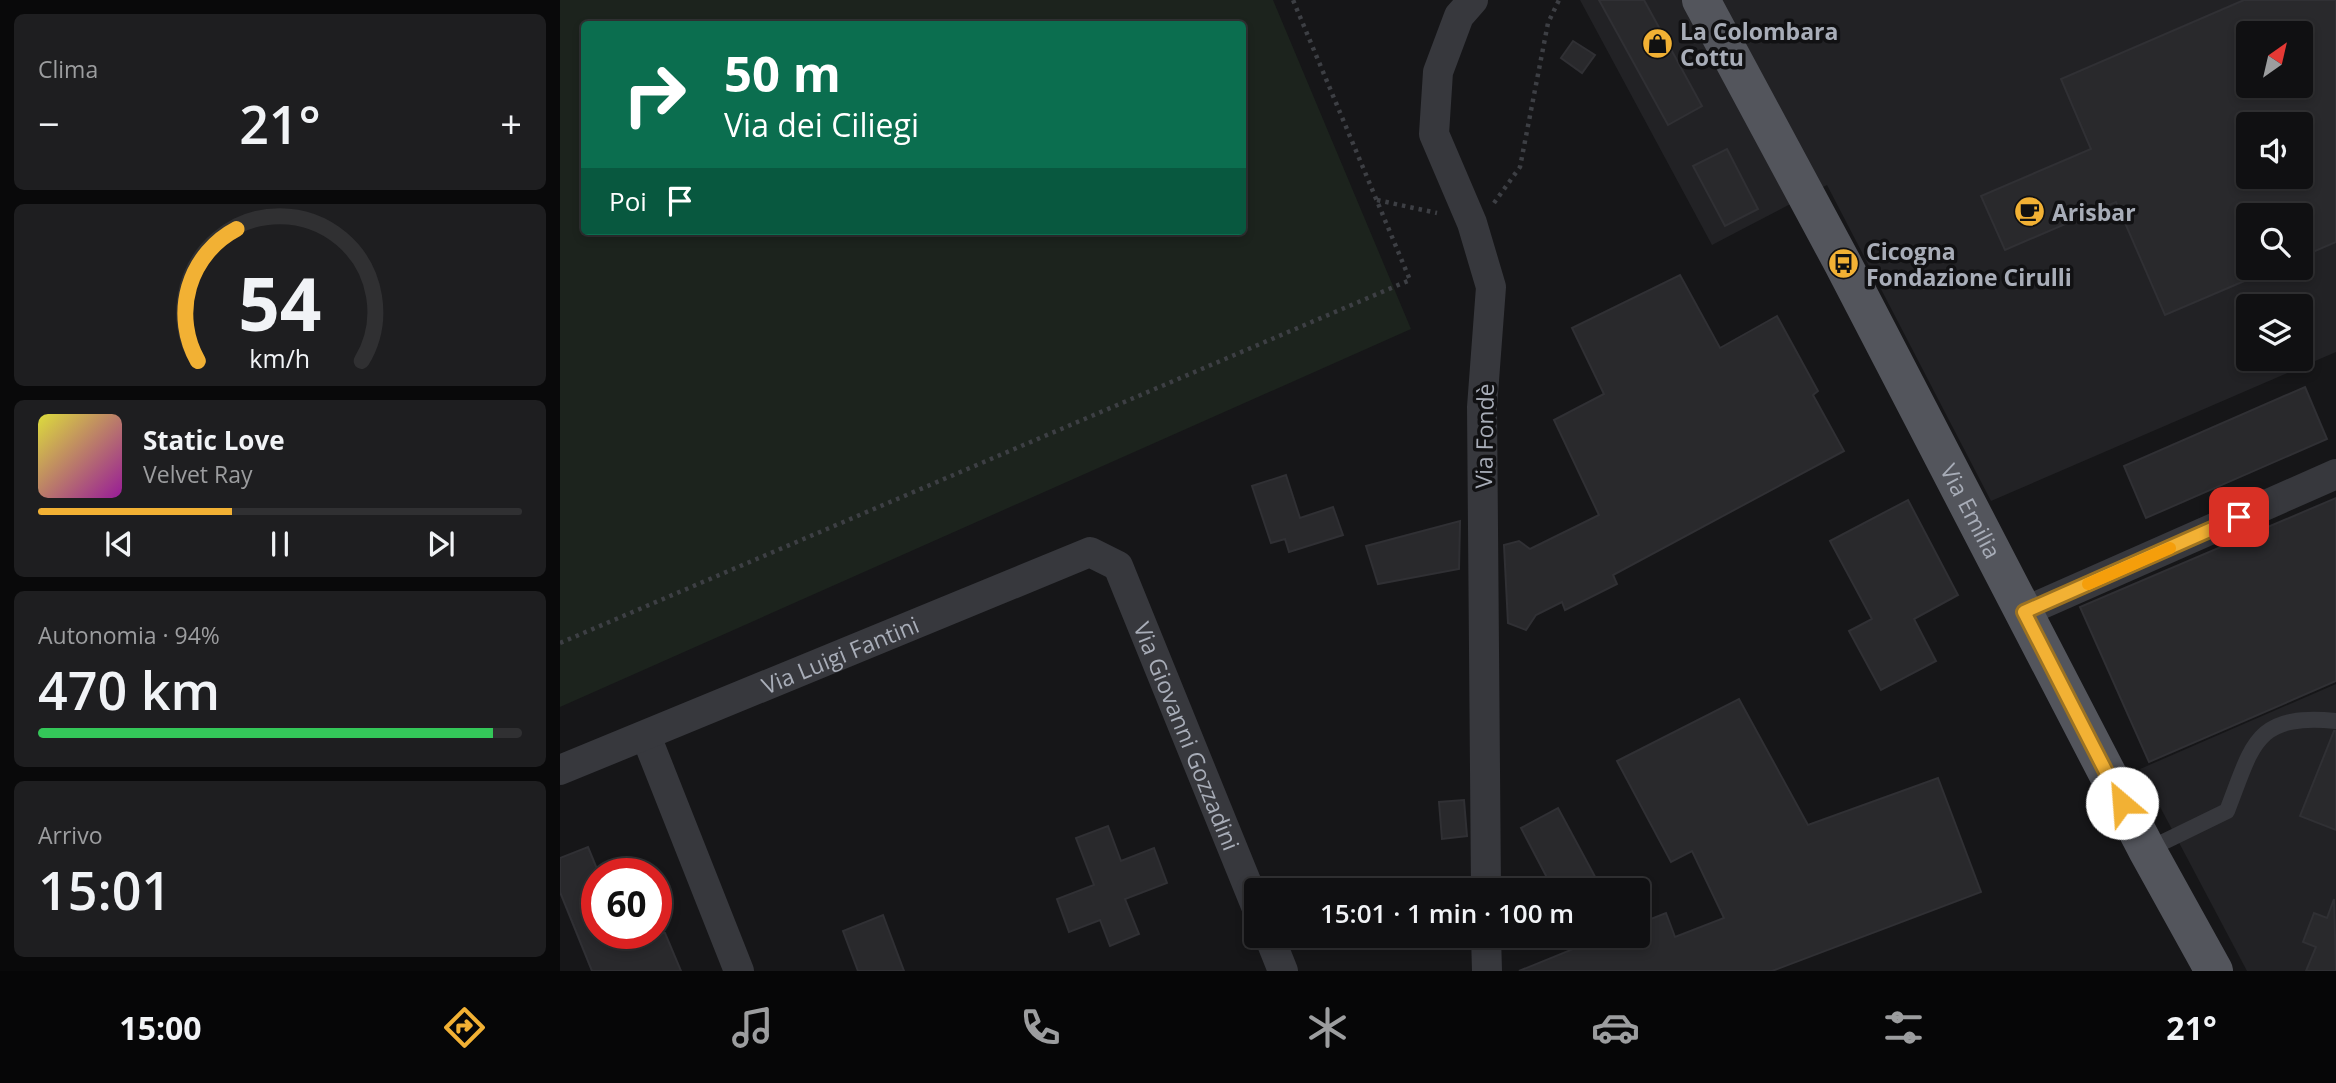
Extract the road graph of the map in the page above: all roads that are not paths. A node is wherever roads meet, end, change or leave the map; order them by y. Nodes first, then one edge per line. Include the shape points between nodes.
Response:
1 (1701, 0) edge
2 (1723, 0) edge
3 (1466, 8) edge
4 (1729, 48) junction
5 (2336, 474) edge
6 (1118, 566) joint
7 (2024, 612) junction
8 (2336, 721) edge
9 (646, 736) junction
10 (560, 770) edge
11 (2147, 850) junction
12 (1245, 878) edge
13 (1486, 878) edge
14 (1274, 948) edge
15 (1486, 948) edge
16 (739, 971) edge
17 (1283, 971) edge
18 (1487, 971) edge
19 (2214, 971) edge

1 - 4 main road, Via Emilia
2 - 4 main road, Via Emilia
3 - 13 street, Via Fondè via 1438,72 1434,134 1467,210 1491,287 1482,407
4 - 7 main road, Via Emilia
5 - 7 street
6 - 9 street, Via Luigi Fantini via 1090,552
6 - 12 street, Via Giovanni Gozzadini
7 - 11 main road, Via Emilia
8 - 11 lane via 2301,718 2267,730 2251,747 2227,811
9 - 10 street, Via Luigi Fantini
9 - 16 street
11 - 19 main road, Via Emilia
14 - 17 street
15 - 18 street

